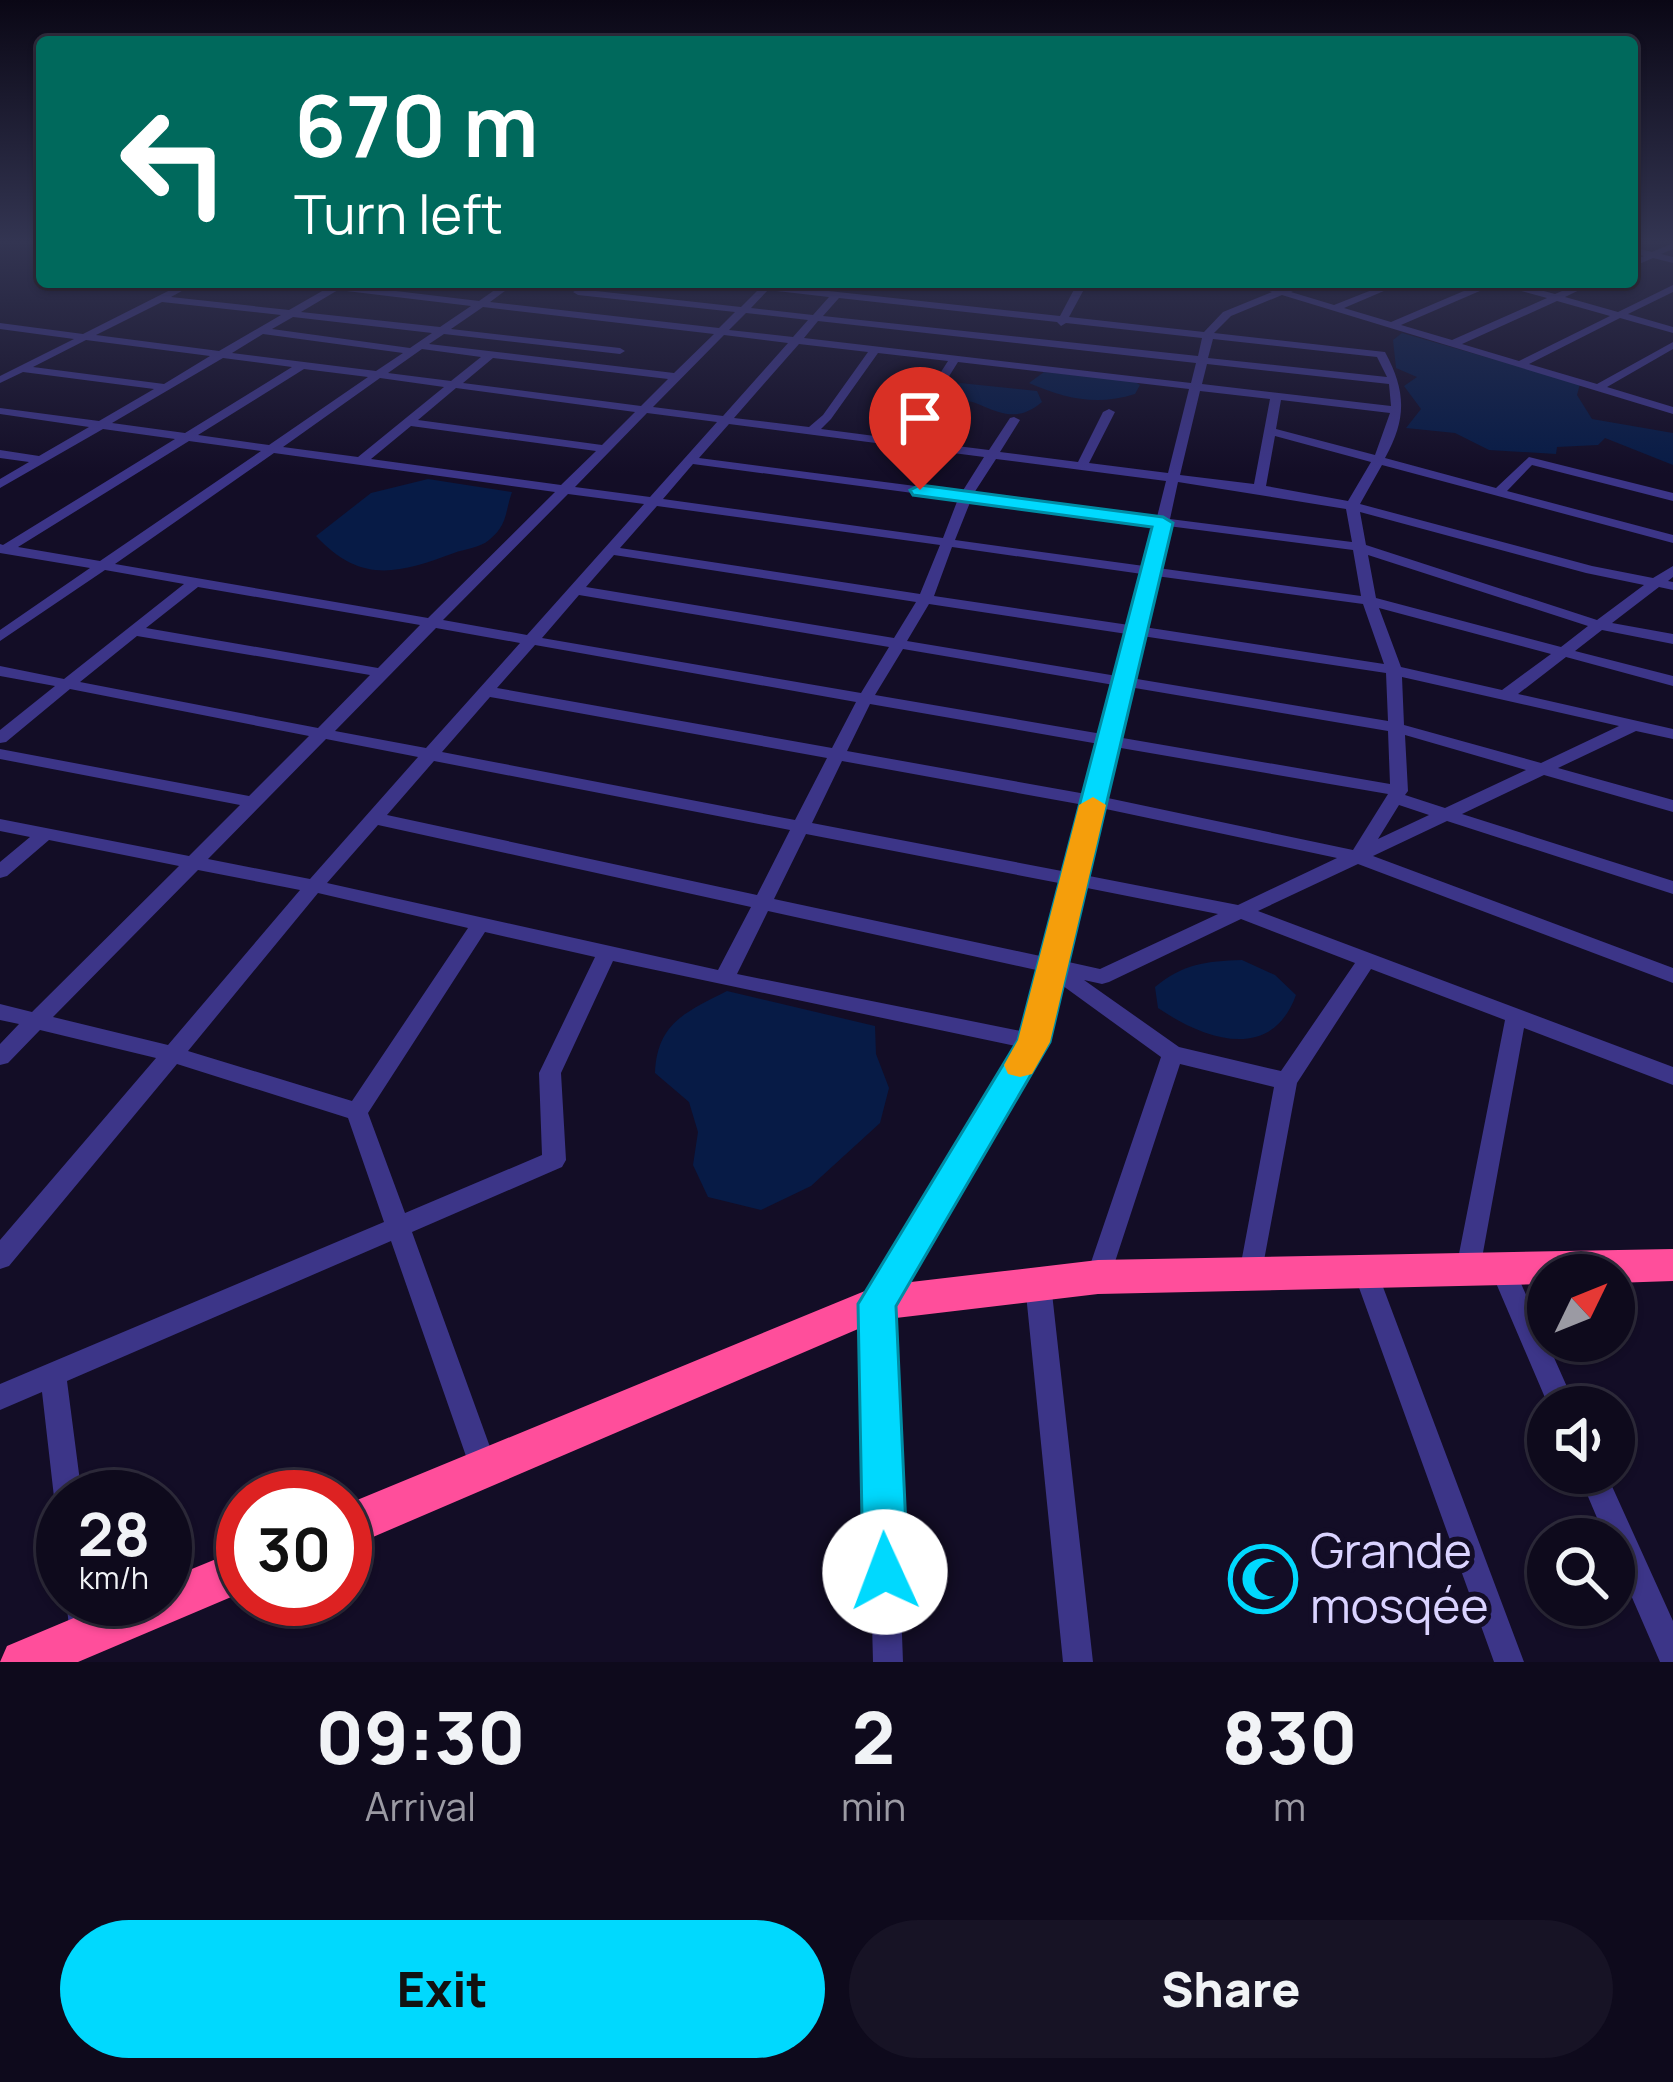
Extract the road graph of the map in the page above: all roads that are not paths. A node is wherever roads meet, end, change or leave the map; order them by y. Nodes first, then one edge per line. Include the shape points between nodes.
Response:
1 (816, 318) edge
2 (1064, 318) edge
3 (125, 319) edge
4 (283, 319) edge
5 (331, 319) edge
6 (459, 319) edge
7 (607, 319) edge
8 (661, 319) edge
9 (735, 319) edge
10 (822, 319) edge
11 (1070, 319) edge
12 (1222, 319) edge
13 (1371, 319) edge
14 (1408, 319) edge
15 (1510, 319) edge
16 (1613, 319) edge
17 (1633, 319) edge
18 (654, 324) junction
19 (1393, 325) junction
20 (0, 326) edge
21 (1673, 330) edge
22 (262, 331) junction
23 (441, 331) junction
24 (722, 332) junction
25 (1209, 332) junction
26 (87, 339) junction
27 (796, 340) junction
28 (1049, 341) junction
29 (1454, 343) junction
30 (1673, 345) edge
31 (415, 349) junction
32 (875, 349) junction
33 (620, 351) junction
34 (490, 355) junction
35 (219, 356) junction
36 (956, 358) junction
37 (1203, 358) junction
38 (1522, 364) junction
39 (301, 366) junction
40 (600, 368) junction
41 (1033, 368) junction
42 (22, 369) junction
43 (376, 376) junction
44 (677, 377) junction
45 (0, 380) edge
46 (1394, 381) junction
47 (453, 386) junction
48 (1197, 386) junction
49 (165, 387) junction
50 (1600, 387) junction
51 (1276, 395) junction
52 (645, 410) junction
53 (1397, 410) junction
54 (1672, 410) edge
55 (0, 411) edge
56 (1109, 412) dead end
57 (1014, 420) dead end
58 (727, 421) junction
59 (409, 422) junction
60 (100, 425) junction
61 (811, 431) junction
62 (1270, 431) junction
63 (189, 437) junction
64 (901, 443) junction
65 (270, 448) junction
66 (606, 449) junction
67 (0, 454) edge
68 (990, 454) junction
69 (40, 460) junction
70 (689, 460) junction
71 (1377, 460) junction
72 (361, 461) junction
73 (1082, 466) junction
74 (1174, 478) junction
75 (0, 484) edge
76 (566, 489) junction
77 (1259, 489) junction
78 (1498, 493) junction
79 (966, 496) junction
80 (1673, 497) edge
81 (653, 502) junction
82 (1352, 506) junction
83 (1163, 523) junction
84 (1673, 539) edge
85 (946, 544) junction
86 (1358, 547) junction
87 (2, 550) edge
88 (612, 550) junction
89 (103, 566) junction
90 (1151, 570) junction
91 (1673, 570) edge
92 (195, 582) junction
93 (1665, 584) edge
94 (578, 590) junction
95 (925, 598) junction
96 (1369, 601) junction
97 (432, 623) junction
98 (1599, 625) junction
99 (135, 631) junction
100 (1138, 631) junction
101 (0, 638) edge
102 (530, 640) junction
103 (1673, 640) edge
104 (897, 644) junction
105 (1560, 655) junction
106 (0, 670) edge
107 (1394, 670) junction
108 (382, 673) junction
109 (1124, 680) junction
110 (1673, 681) edge
111 (70, 684) junction
112 (486, 691) junction
113 (1507, 694) junction
114 (865, 699) junction
115 (1635, 725) junction
116 (1395, 727) junction
117 (324, 732) junction
118 (1673, 734) edge
119 (0, 738) edge
120 (1108, 741) junction
121 (435, 752) junction
122 (0, 754) edge
123 (836, 756) junction
124 (1547, 768) junction
125 (1397, 795) junction
126 (1094, 801) junction
127 (254, 802) junction
128 (1673, 806) edge
129 (1448, 814) junction
130 (374, 818) junction
131 (802, 823) junction
132 (0, 825) edge
133 (45, 834) junction
134 (1358, 856) junction
135 (192, 864) junction
136 (0, 872) edge
137 (1074, 880) junction
138 (314, 886) junction
139 (1673, 888) edge
140 (764, 900) junction
141 (1241, 912) junction
142 (480, 924) junction
143 (608, 952) junction
144 (1367, 960) junction
145 (1052, 968) junction
146 (1673, 976) edge
147 (724, 979) junction
148 (0, 1012) edge
149 (1516, 1017) junction
150 (36, 1021) junction
151 (1034, 1042) junction
152 (172, 1054) junction
153 (1173, 1054) junction
154 (0, 1057) edge
155 (1673, 1076) edge
156 (1286, 1081) junction
157 (356, 1112) junction
158 (398, 1226) junction
159 (0, 1258) edge
160 (1673, 1264) edge
161 (1485, 1269) junction
162 (1365, 1271) junction
163 (1251, 1274) junction
164 (1098, 1277) junction
165 (1038, 1284) junction
166 (877, 1304) junction
167 (53, 1374) junction
168 (1551, 1386) edge
169 (0, 1397) edge
170 (484, 1469) junction
171 (65, 1470) edge
172 (1601, 1494) edge
173 (372, 1516) edge
174 (71, 1626) edge
175 (1673, 1656) edge
176 (23, 1662) edge
177 (888, 1662) edge
178 (1078, 1662) edge
179 (1509, 1662) edge

1 - 27 street
2 - 28 street
3 - 26 street
4 - 22 street
5 - 23 street
6 - 23 street
7 - 18 street
8 - 18 street
9 - 24 street
10 - 28 street
11 - 25 street
12 - 25 street
13 - 19 street
14 - 19 street
15 - 29 street
16 - 38 street
17 - 21 street
18 - 24 street
18 - 33 street
19 - 29 street
20 - 26 street
22 - 31 street
22 - 35 street
23 - 31 street
23 - 33 street
24 - 27 street
24 - 44 street
25 - 37 street
25 - 46 street via 1381,355
26 - 35 street
26 - 42 street
27 - 32 street
27 - 58 street
28 - 37 street
28 - 41 street
29 - 38 street
30 - 50 street
31 - 34 street
31 - 43 street
32 - 36 street
32 - 61 street
33 - 40 street
34 - 40 street
34 - 47 street
35 - 39 street
35 - 49 street
36 - 41 street
36 - 64 street
37 - 46 street
37 - 48 street
38 - 50 street
39 - 43 street
39 - 63 street
40 - 44 street
41 - 48 street
42 - 45 street
42 - 49 street
43 - 47 street
43 - 65 street
44 - 52 street
46 - 53 street
47 - 52 street
47 - 59 street
48 - 51 street
48 - 74 street
49 - 60 street
50 - 54 street
51 - 53 street
51 - 62 street
52 - 58 street
52 - 66 street
53 - 71 street
55 - 60 street
56 - 73 street
57 - 68 street
58 - 61 street
58 - 70 street
59 - 66 street
59 - 72 street
60 - 63 street
60 - 69 street
61 - 64 street
62 - 71 street
62 - 77 street
63 - 65 street
63 - 87 street
64 - 68 street
65 - 72 street
65 - 89 street
66 - 76 street
67 - 69 street
68 - 73 street
68 - 79 street
69 - 75 street
70 - 79 street
70 - 81 street
71 - 78 street
71 - 82 street
72 - 76 street
73 - 74 street
74 - 77 street
74 - 83 street
76 - 81 street
76 - 97 street
77 - 82 street
78 - 80 street via 1529,461
78 - 84 street
79 - 83 street
79 - 85 street
81 - 85 street
81 - 88 street
82 - 86 street
82 - 93 street
83 - 86 street
83 - 90 street
85 - 90 street
85 - 95 street
86 - 96 street
86 - 98 street
87 - 89 street
88 - 94 street
88 - 95 street
89 - 92 street
89 - 101 street
90 - 96 street
90 - 100 street
91 - 93 street
92 - 97 street
92 - 99 street
93 - 98 street
94 - 102 street
94 - 104 street
95 - 100 street
95 - 104 street
96 - 105 street
96 - 107 street
97 - 102 street
97 - 108 street
98 - 103 street
98 - 105 street
99 - 108 street
99 - 111 street
100 - 107 street
100 - 109 street
102 - 112 street
102 - 114 street
104 - 109 street
104 - 114 street
105 - 110 street
105 - 113 street
106 - 111 street
107 - 113 street
107 - 116 street
108 - 117 street
109 - 116 street
109 - 120 street
111 - 117 street
111 - 119 street
112 - 121 street
112 - 123 street
113 - 115 street
114 - 120 street
114 - 123 street
115 - 118 street
115 - 124 street
116 - 124 street
116 - 125 street
117 - 121 street
117 - 127 street
120 - 125 street
120 - 126 street
121 - 130 street
121 - 131 street
122 - 127 street
123 - 126 street
123 - 131 street
124 - 128 street
124 - 129 street
125 - 129 street
125 - 134 street
126 - 134 street
126 - 137 street
127 - 135 street
129 - 134 street
129 - 139 street
130 - 138 street
130 - 140 street
131 - 137 street
131 - 140 street
132 - 133 street
133 - 135 street
133 - 136 street
134 - 141 street
134 - 146 street
135 - 138 street
135 - 150 street
137 - 141 street
137 - 145 street
138 - 142 street
138 - 152 street
140 - 145 street
140 - 147 street
141 - 144 street
141 - 145 street via 1102,977
142 - 143 street
142 - 157 street
143 - 147 street
143 - 158 street via 550,1073 554,1160
144 - 149 street
144 - 156 street
145 - 151 street
145 - 153 street
147 - 151 street
148 - 150 street
149 - 155 street
149 - 161 street
150 - 152 street
150 - 154 street
151 - 166 street
152 - 157 street
152 - 159 street
153 - 156 street
153 - 164 street
156 - 163 street
157 - 158 street
158 - 167 street
158 - 170 street
160 - 161 highway
161 - 162 highway
161 - 168 street
162 - 163 highway
162 - 179 street
163 - 164 highway
164 - 165 highway
165 - 166 highway
165 - 178 street
166 - 170 highway
166 - 177 street
167 - 169 street
167 - 171 street
170 - 173 highway
172 - 175 street
174 - 176 highway

